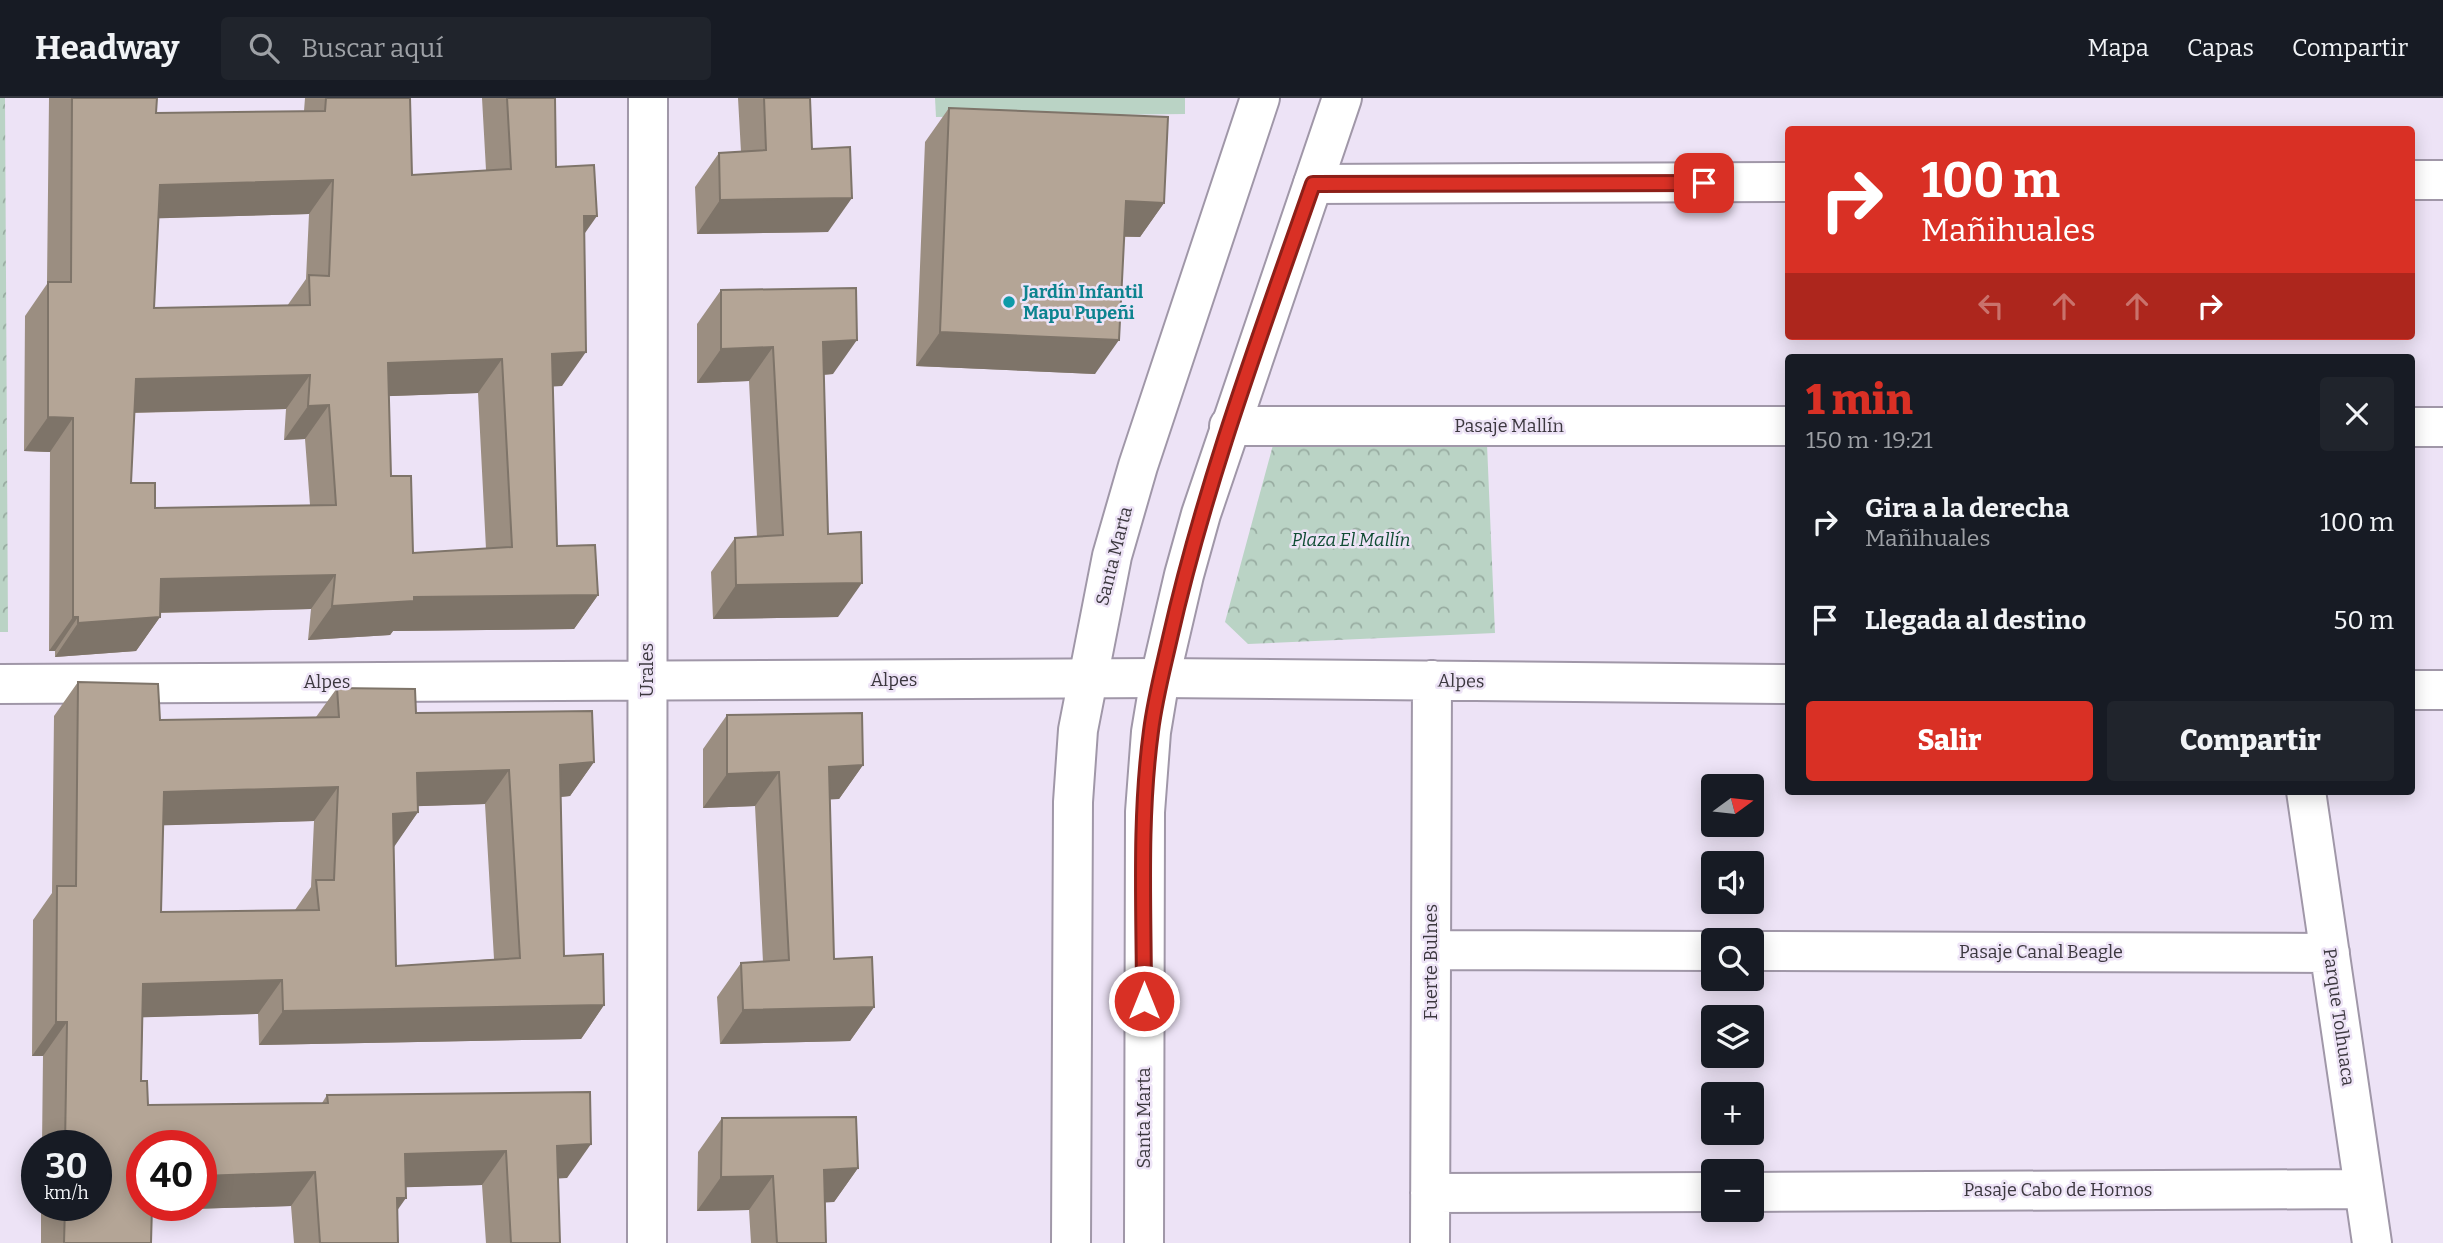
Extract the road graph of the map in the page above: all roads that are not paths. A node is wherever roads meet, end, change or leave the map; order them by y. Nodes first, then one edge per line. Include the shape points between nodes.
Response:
1 (648, 98) edge
2 (1260, 98) edge
3 (1342, 98) edge
4 (2415, 180) edge
5 (2443, 180) edge
6 (1785, 182) edge
7 (1313, 184) junction
8 (1229, 426) junction
9 (1785, 426) edge
10 (2415, 427) edge
11 (2443, 427) edge
12 (1160, 678) junction
13 (1086, 679) junction
14 (1432, 680) junction
15 (647, 681) junction
16 (0, 684) edge
17 (1785, 684) edge
18 (2415, 690) edge
19 (2443, 690) edge
20 (2307, 795) edge
21 (1431, 950) junction
22 (1701, 951) edge
23 (1764, 951) edge
24 (2330, 953) junction
25 (2364, 1189) junction
26 (1701, 1192) edge
27 (1764, 1192) edge
28 (1430, 1193) junction
29 (646, 1243) edge
30 (1071, 1243) edge
31 (1144, 1243) edge
32 (1430, 1243) edge
33 (2372, 1243) edge

1 - 15 street, Urales
2 - 13 street, Santa Marta via 1130,492
3 - 7 street, Santa Marta
4 - 5 street
6 - 7 street
7 - 8 street, Santa Marta
8 - 9 street, Pasaje Mallín
8 - 12 street, Santa Marta via 1184,575
10 - 11 street
12 - 13 street, Alpes
12 - 14 street, Alpes
12 - 31 street, Santa Marta via 1144,812
13 - 15 street, Alpes
13 - 30 street, Santa Marta via 1073,802
14 - 17 street, Alpes
14 - 21 street, Fuerte Bulnes
15 - 16 street, Alpes
15 - 29 street, Urales
18 - 19 street
20 - 24 street, Parque Tolhuaca
21 - 22 street
21 - 28 street, Fuerte Bulnes
23 - 24 street, Pasaje Canal Beagle
24 - 25 street, Parque Tolhuaca
25 - 27 street, Pasaje Cabo de Hornos
25 - 33 street, Parque Tolhuaca
26 - 28 street
28 - 32 street, Fuerte Bulnes

